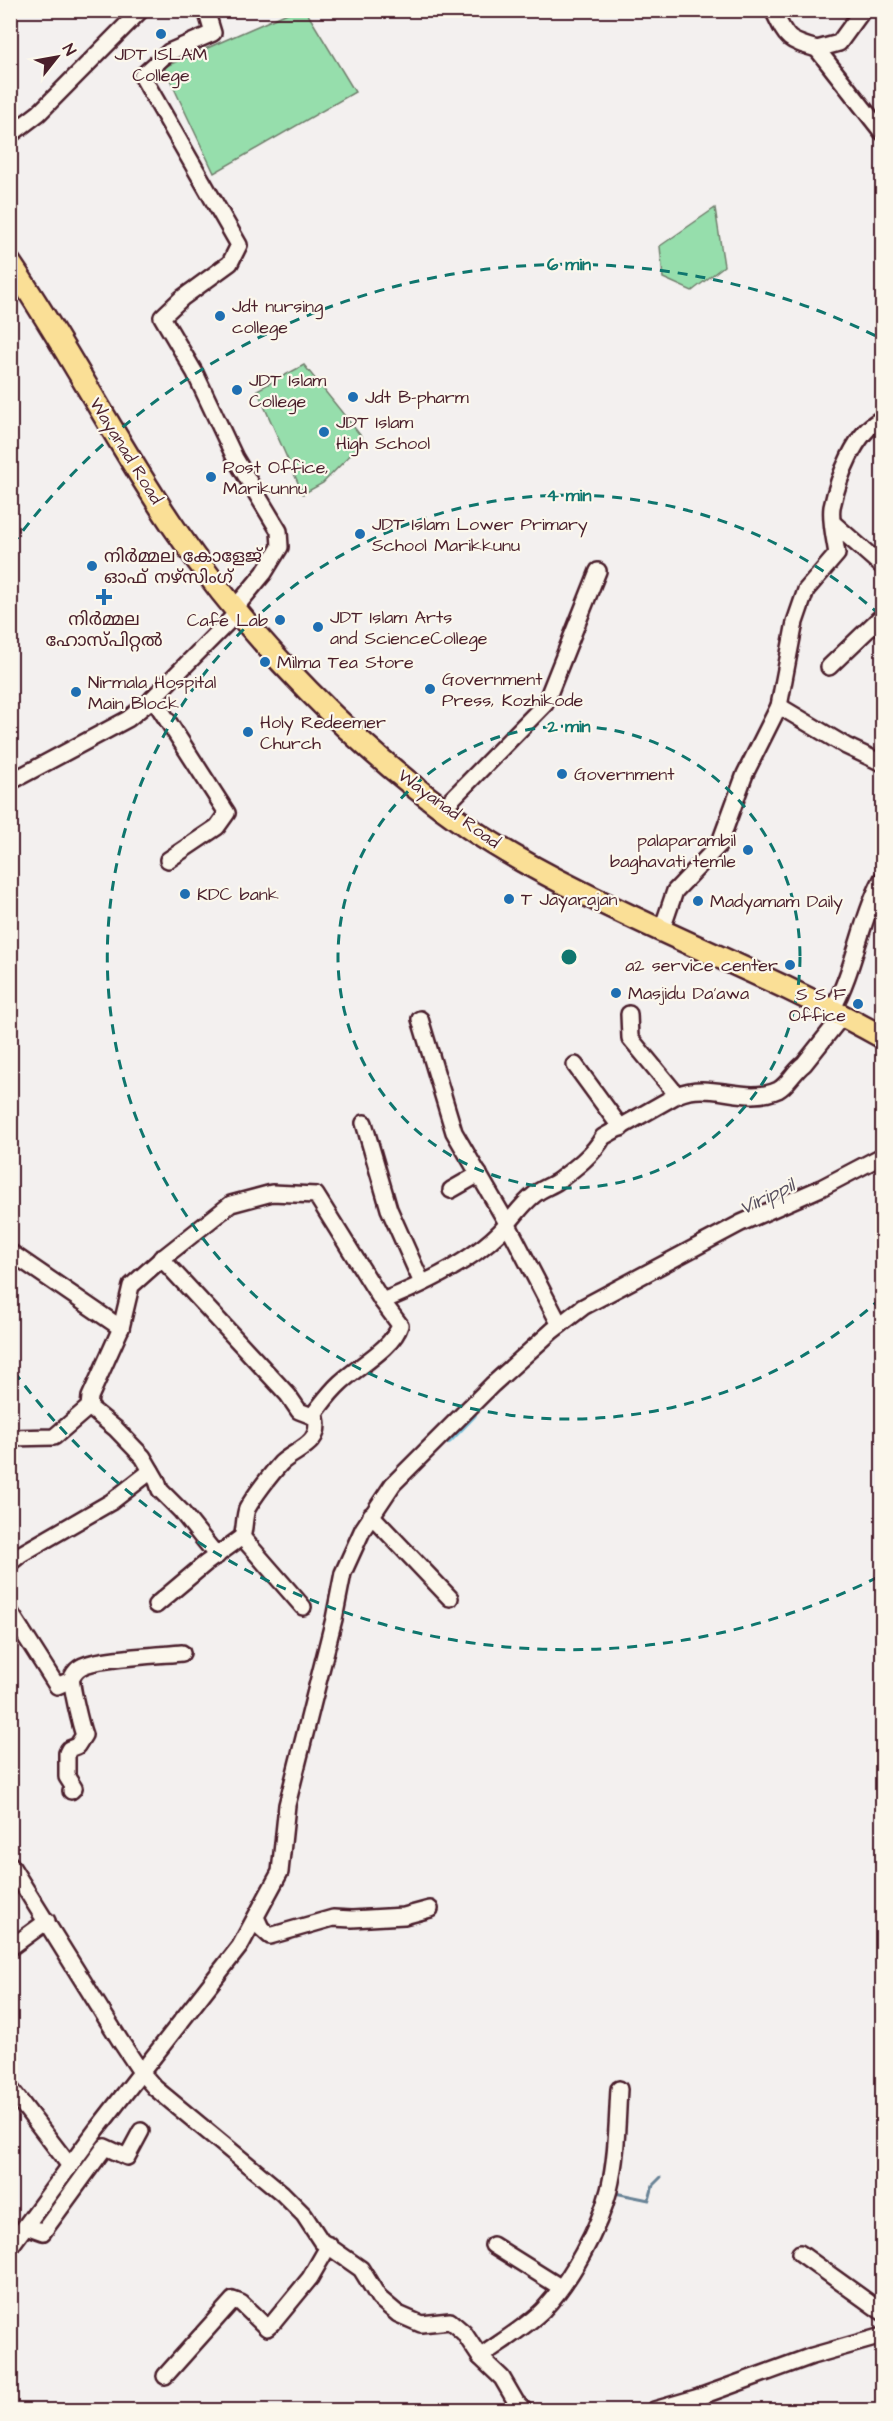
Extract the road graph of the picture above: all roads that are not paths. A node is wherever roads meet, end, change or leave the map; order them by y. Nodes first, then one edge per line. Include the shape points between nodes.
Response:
1 (141, 10) edge
2 (206, 10) edge
3 (773, 10) edge
4 (857, 13) edge
5 (817, 49) junction
6 (882, 132) edge
7 (10, 135) edge
8 (10, 263) edge
9 (882, 419) edge
10 (833, 523) junction
11 (882, 566) edge
12 (598, 571) dead end
13 (237, 610) junction
14 (882, 616) edge
15 (829, 667) dead end
16 (153, 698) junction
17 (779, 706) junction
18 (882, 762) edge
19 (10, 782) edge
20 (443, 808) junction
21 (168, 860) dead end
22 (882, 879) edge
23 (661, 932) junction
24 (837, 1013) junction
25 (629, 1014) dead end
26 (420, 1019) dead end
27 (882, 1037) edge
28 (575, 1065) dead end
29 (677, 1095) junction
30 (364, 1123) dead end
31 (621, 1128) junction
32 (882, 1156) edge
33 (479, 1174) junction
34 (451, 1190) dead end
35 (507, 1223) junction
36 (10, 1252) edge
37 (162, 1258) junction
38 (422, 1283) junction
39 (382, 1301) junction
40 (560, 1325) junction
41 (122, 1328) junction
42 (89, 1407) junction
43 (312, 1416) junction
44 (10, 1438) edge
45 (151, 1471) junction
46 (371, 1515) junction
47 (242, 1537) junction
48 (217, 1556) junction
49 (10, 1563) edge
50 (450, 1598) dead end
51 (156, 1605) dead end
52 (303, 1607) dead end
53 (10, 1612) edge
54 (182, 1653) dead end
55 (71, 1680) junction
56 (71, 1791) dead end
57 (12, 1869) edge
58 (430, 1909) dead end
59 (256, 1917) junction
60 (47, 1921) junction
61 (10, 1948) edge
62 (141, 2072) junction
63 (10, 2088) edge
64 (618, 2089) dead end
65 (141, 2131) dead end
66 (70, 2166) junction
67 (26, 2226) junction
68 (493, 2245) dead end
69 (329, 2246) junction
70 (10, 2247) edge
71 (800, 2253) dead end
72 (560, 2287) junction
73 (882, 2312) edge
74 (882, 2336) edge
75 (480, 2357) junction
76 (165, 2376) dead end
77 (524, 2410) edge
78 (654, 2410) edge

1 - 7 street via 39,113
2 - 13 street via 213,33 169,52 142,76 239,245 230,263 162,317 195,373 235,458 279,531 280,547
3 - 5 street via 784,35
4 - 5 street via 839,43
5 - 6 street
8 - 13 highway, Wayanad Road via 175,528
9 - 10 street via 852,449 832,509
10 - 11 street
10 - 17 street via 837,554 806,590 795,622
12 - 20 street via 545,704
13 - 16 street
13 - 20 highway, Wayanad Road via 275,655 359,739
14 - 15 street
16 - 19 street via 128,718
16 - 21 street via 228,813 217,827
17 - 18 street via 846,746
17 - 23 street via 746,774 719,845 675,891
20 - 23 highway, Wayanad Road via 531,866
22 - 24 street via 863,925
23 - 24 highway, Wayanad Road
24 - 27 highway, Wayanad Road
24 - 29 street via 804,1064 778,1090 739,1095 701,1088
25 - 29 street via 630,1038
26 - 33 street via 454,1132
28 - 31 street
29 - 31 street
30 - 38 street via 389,1209
31 - 35 street via 603,1137 598,1147 536,1194
32 - 40 street via 699,1245 583,1307
33 - 34 street
33 - 35 street via 485,1197
35 - 38 street via 460,1262
35 - 40 street
36 - 41 street
37 - 39 street via 231,1204 272,1193 316,1195
37 - 41 street via 131,1286
37 - 43 street via 299,1411
38 - 39 street
39 - 43 street via 400,1325 397,1337 344,1379
40 - 46 street via 419,1457
41 - 42 street
42 - 44 street via 54,1437
42 - 45 street via 116,1429
43 - 47 street via 317,1424 314,1437 309,1445 283,1462 257,1494 246,1511
45 - 48 street via 160,1490
45 - 49 street via 111,1502
46 - 50 street
46 - 59 street via 343,1573 287,1805 280,1872
47 - 48 street
47 - 52 street
48 - 51 street
53 - 55 street via 57,1686
54 - 55 street via 92,1663 76,1671
55 - 56 street via 84,1735 67,1753 67,1777 74,1788
57 - 60 street
58 - 59 street via 404,1916 333,1918 270,1936
59 - 62 street via 240,1946
60 - 61 street
60 - 62 street
62 - 66 street
62 - 69 street via 155,2088 282,2193
63 - 66 street
64 - 72 street via 617,2141 609,2190 590,2240
65 - 67 street via 128,2157 105,2147 43,2232
66 - 67 street
67 - 70 street
68 - 72 street
69 - 75 street via 360,2269 379,2298 398,2314 421,2324 450,2321 464,2333
69 - 76 street via 310,2278 267,2328 233,2300
71 - 73 street
72 - 75 street via 542,2311
74 - 78 street
75 - 77 street via 502,2378

